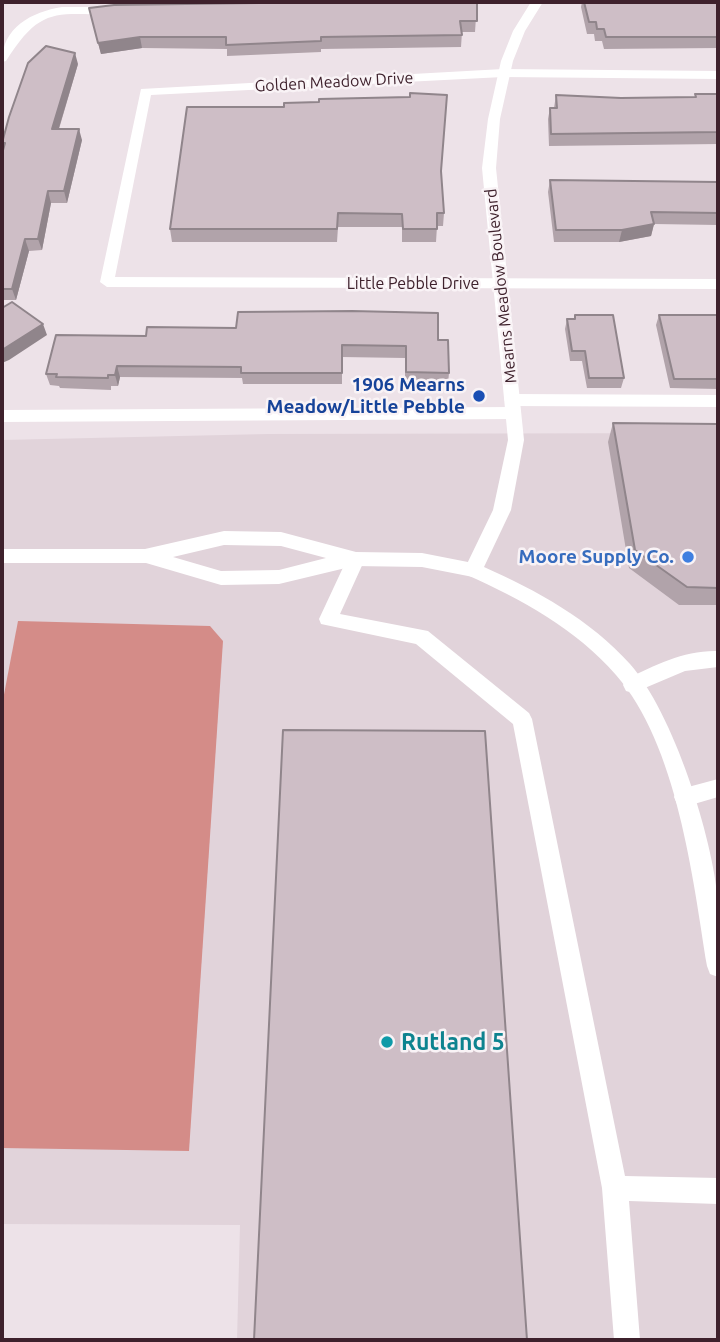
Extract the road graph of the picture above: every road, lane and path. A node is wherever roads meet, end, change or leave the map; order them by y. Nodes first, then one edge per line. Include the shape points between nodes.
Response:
1 (537, 2) edge
2 (131, 11) edge
3 (2, 58) edge
4 (503, 73) junction
5 (718, 75) edge
6 (107, 282) joint
7 (718, 284) edge
8 (499, 285) junction
9 (718, 401) edge
10 (513, 407) junction
11 (2, 416) edge
12 (2, 556) edge
13 (145, 556) junction
14 (356, 559) junction
15 (472, 570) junction
16 (718, 659) edge
17 (633, 685) junction
18 (718, 788) edge
19 (684, 797) junction
20 (711, 878) edge
21 (718, 966) edge
22 (615, 1188) junction
23 (718, 1191) edge
24 (626, 1340) edge

1 - 4 street, Mearns Meadow Boulevard via 519,31
2 - 3 street via 45,12 27,22
4 - 5 street, Golden Meadow Drive
4 - 6 street, Golden Meadow Drive via 145,92
4 - 8 street, Mearns Meadow Boulevard via 489,168
6 - 8 street, Little Pebble Drive
7 - 8 street, Little Pebble Drive
8 - 10 street, Mearns Meadow Boulevard
9 - 10 street
10 - 11 street
10 - 15 street, Mearns Meadow Boulevard via 516,440 502,510
12 - 13 street
13 - 14 street via 224,538 269,538
13 - 14 street via 221,578 279,577
14 - 15 street via 422,560
14 - 22 street via 328,620 421,637 522,719
15 - 17 street via 527,593 576,626 625,671
16 - 17 street via 684,661
17 - 19 street via 669,747
18 - 19 street
19 - 20 street
20 - 21 street
22 - 23 street
22 - 24 street

